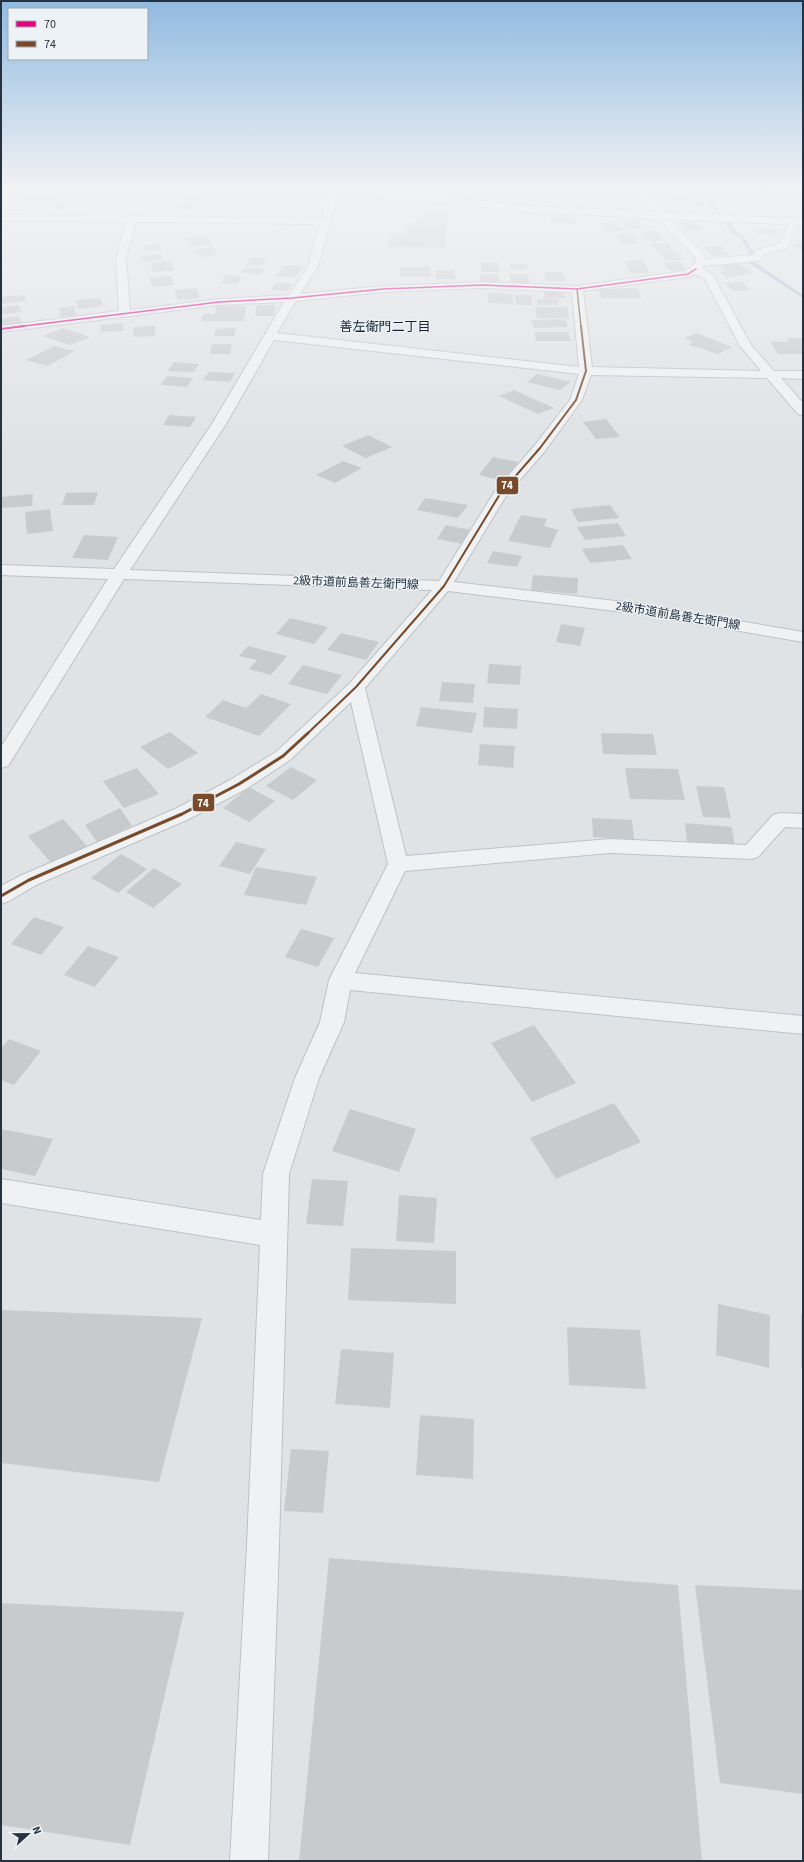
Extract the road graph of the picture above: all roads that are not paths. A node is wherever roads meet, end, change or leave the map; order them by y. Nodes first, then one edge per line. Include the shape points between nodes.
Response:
1 (122, 273) edge
2 (309, 273) edge
3 (689, 273) edge
4 (705, 273) edge
5 (577, 289) junction
6 (292, 298) junction
7 (125, 313) junction
8 (1, 329) edge
9 (270, 336) junction
10 (586, 371) junction
11 (769, 374) junction
12 (803, 375) edge
13 (803, 411) edge
14 (1, 570) edge
15 (119, 574) junction
16 (444, 586) junction
17 (803, 637) edge
18 (356, 687) junction
19 (1, 762) edge
20 (803, 821) edge
21 (398, 864) junction
22 (1, 896) edge
23 (340, 980) junction
24 (803, 1024) edge
25 (1, 1191) edge
26 (273, 1235) junction
27 (249, 1861) edge

1 - 7 street
2 - 6 street
3 - 5 street
4 - 11 street via 746,346
5 - 6 street via 482,285 383,289
5 - 10 street
6 - 7 street via 219,302
6 - 9 street
7 - 8 street
9 - 10 street
9 - 15 street via 219,424
10 - 11 street
10 - 16 street via 576,400 540,448 500,494
11 - 12 street
11 - 13 street
14 - 15 street, 2級市道前島善左衛門線
15 - 16 street, 2級市道前島善左衛門線
15 - 19 street
16 - 17 street, 2級市道前島善左衛門線 via 641,609
16 - 18 street
18 - 21 street
18 - 22 street via 283,756 239,784 182,814 29,880
20 - 21 street via 780,820 751,852 610,846
21 - 23 street
23 - 24 street
23 - 26 street via 332,1022 307,1078 276,1174
25 - 26 street
26 - 27 street

